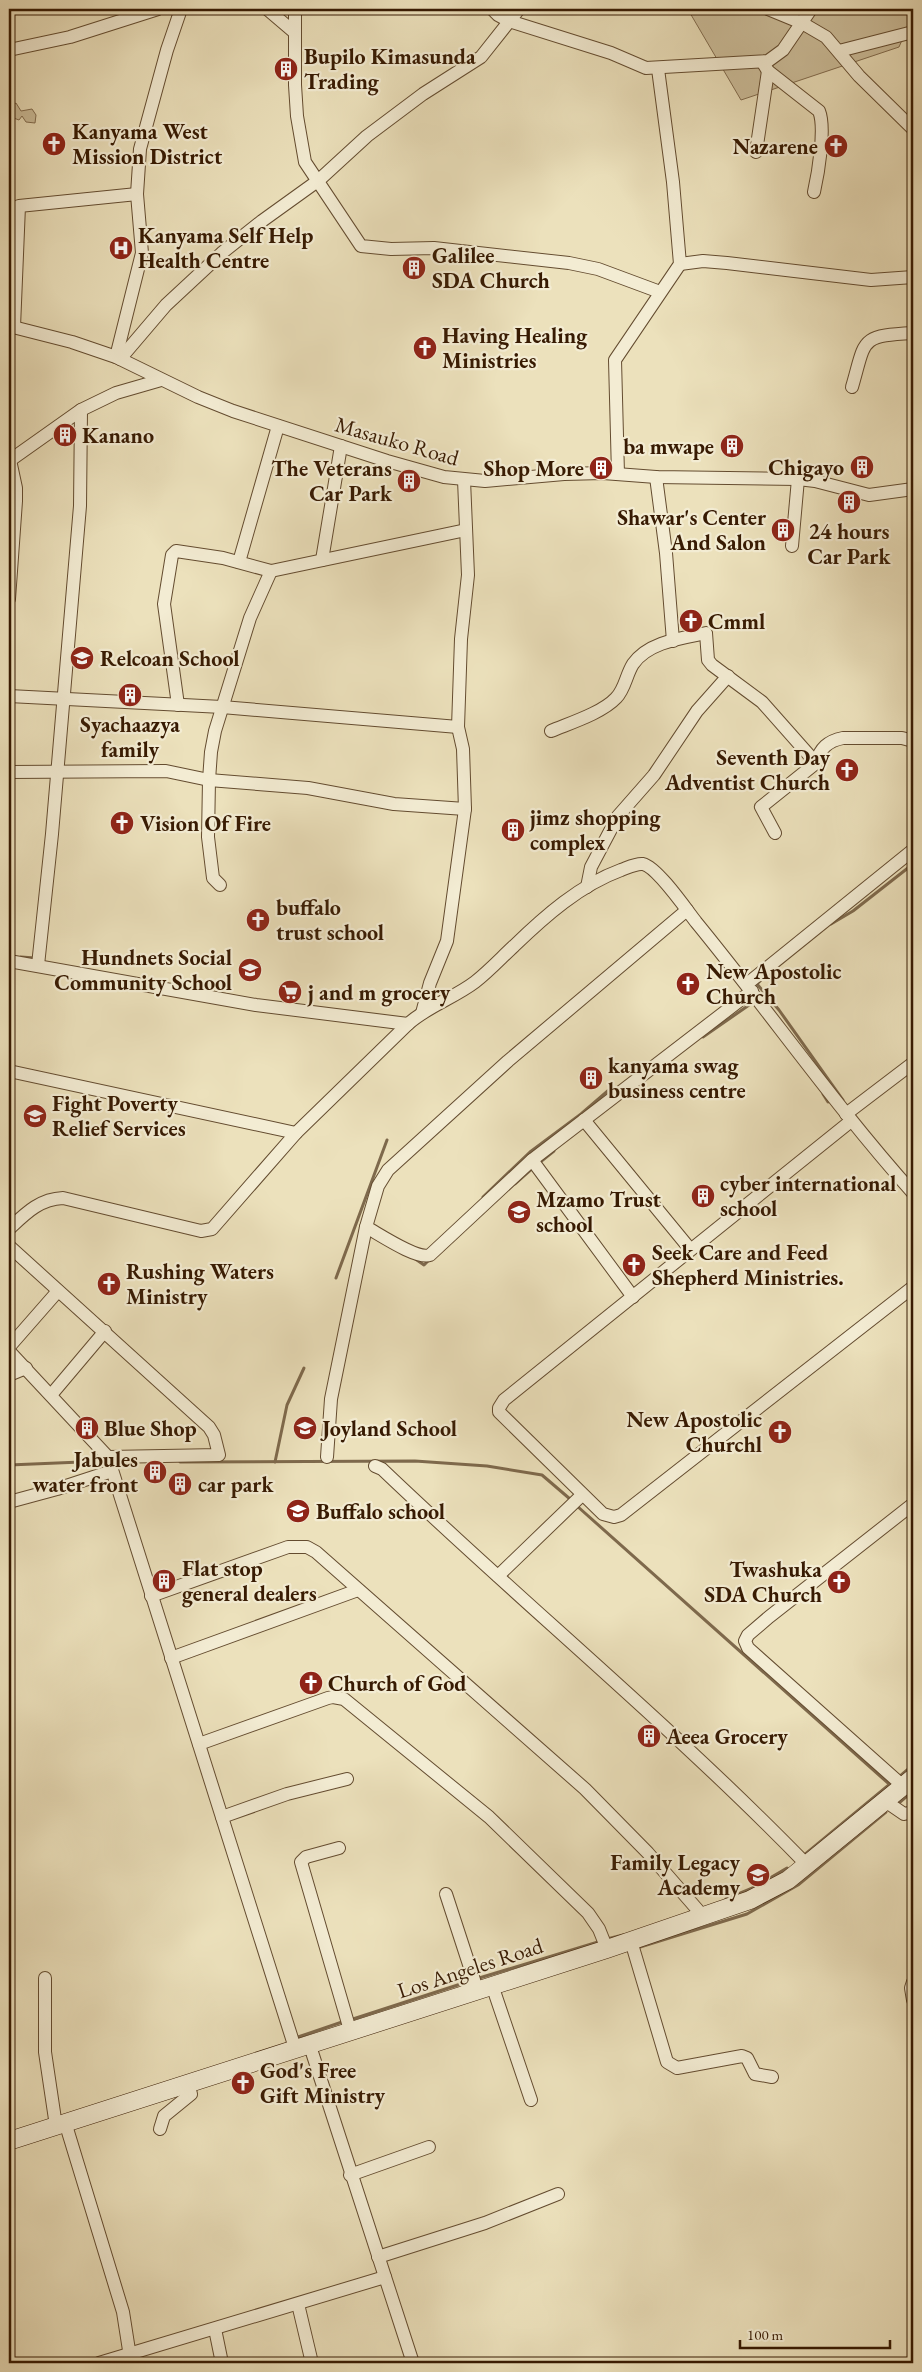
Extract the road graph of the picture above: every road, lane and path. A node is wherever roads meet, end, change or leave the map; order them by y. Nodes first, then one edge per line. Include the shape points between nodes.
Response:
1 (158, 9) edge
2 (181, 9) edge
3 (267, 9) edge
4 (295, 9) edge
5 (492, 9) edge
6 (519, 9) edge
7 (768, 9) edge
8 (811, 9) edge
9 (509, 21) junction
10 (802, 23) junction
11 (294, 32) junction
12 (913, 32) edge
13 (9, 50) edge
14 (840, 50) junction
15 (765, 67) junction
16 (658, 69) junction
17 (913, 129) edge
18 (756, 152) dead end
19 (319, 180) junction
20 (814, 192) dead end
21 (137, 194) junction
22 (14, 206) edge
23 (680, 264) junction
24 (913, 277) edge
25 (660, 292) junction
26 (11, 326) edge
27 (913, 333) edge
28 (118, 358) junction
29 (161, 380) junction
30 (852, 387) dead end
31 (81, 410) junction
32 (278, 426) junction
33 (341, 446) junction
34 (9, 460) edge
35 (618, 474) junction
36 (656, 477) junction
37 (798, 479) junction
38 (464, 480) junction
39 (913, 489) edge
40 (466, 530) junction
41 (792, 546) dead end
42 (322, 560) junction
43 (239, 562) junction
44 (270, 571) junction
45 (9, 598) edge
46 (673, 641) junction
47 (728, 676) junction
48 (9, 696) edge
49 (63, 700) junction
50 (178, 705) junction
51 (222, 707) junction
52 (458, 727) junction
53 (551, 731) dead end
54 (913, 741) edge
55 (816, 764) junction
56 (56, 771) junction
57 (9, 772) edge
58 (209, 780) junction
59 (465, 809) junction
60 (775, 833) dead end
61 (913, 850) edge
62 (220, 885) dead end
63 (586, 887) junction
64 (687, 910) junction
65 (9, 961) edge
66 (38, 965) junction
67 (750, 988) junction
68 (422, 1013) junction
69 (408, 1024) junction
70 (913, 1064) edge
71 (9, 1071) edge
72 (848, 1117) junction
73 (584, 1120) junction
74 (296, 1133) junction
75 (532, 1160) junction
76 (913, 1193) edge
77 (366, 1227) junction
78 (9, 1229) edge
79 (690, 1249) junction
80 (11, 1252) edge
81 (913, 1288) edge
82 (58, 1291) junction
83 (633, 1297) junction
84 (105, 1331) junction
85 (9, 1349) edge
86 (26, 1368) junction
87 (9, 1375) edge
88 (51, 1394) junction
89 (108, 1458) junction
90 (327, 1458) dead end
91 (375, 1466) dead end
92 (112, 1471) junction
93 (582, 1495) junction
94 (9, 1502) edge
95 (913, 1504) edge
96 (498, 1576) junction
97 (358, 1590) junction
98 (152, 1596) junction
99 (172, 1658) junction
100 (199, 1744) junction
101 (347, 1778) dead end
102 (908, 1782) edge
103 (885, 1801) junction
104 (913, 1812) edge
105 (222, 1816) junction
106 (339, 1848) dead end
107 (807, 1865) junction
108 (446, 1894) dead end
109 (702, 1916) junction
110 (631, 1942) junction
111 (607, 1948) junction
112 (45, 1978) dead end
113 (913, 1982) edge
114 (485, 1987) junction
115 (913, 2000) edge
116 (350, 2030) junction
117 (302, 2046) junction
118 (772, 2077) dead end
119 (188, 2083) junction
120 (531, 2100) dead end
121 (60, 2124) junction
122 (160, 2129) dead end
123 (9, 2141) edge
124 (428, 2147) dead end
125 (350, 2175) junction
126 (558, 2194) dead end
127 (378, 2257) junction
128 (384, 2277) junction
129 (298, 2304) junction
130 (215, 2329) junction
131 (130, 2359) edge
132 (99, 2363) edge
133 (222, 2363) edge
134 (312, 2363) edge
135 (413, 2363) edge

1 - 13 street via 70,37
2 - 21 street via 140,149
3 - 11 street
4 - 11 street
5 - 9 street
6 - 9 street
7 - 10 street
8 - 10 street
9 - 16 street via 610,53 646,68
9 - 19 street via 480,58 423,94 367,136
10 - 14 street
10 - 15 street via 783,50
11 - 19 street via 297,116 302,153 308,169
12 - 14 street
14 - 17 street via 859,76
15 - 16 street
15 - 18 street
15 - 20 street via 820,114
16 - 23 street
19 - 25 street via 361,246 434,248 569,263 598,269
19 - 28 street via 262,221 192,279
21 - 22 street
21 - 28 street via 142,253
22 - 26 street
23 - 24 street via 703,261 727,263 871,280
23 - 25 street
25 - 35 street via 615,360
26 - 28 street, Masauko Road
27 - 30 street via 882,336 868,342 862,350
28 - 29 street, Masauko Road
29 - 31 street via 116,393
29 - 32 street, Masauko Road
31 - 34 street
31 - 49 street via 80,506
32 - 33 street, Masauko Road
32 - 43 street
33 - 38 street, Masauko Road via 424,472
33 - 42 street
34 - 45 street via 16,488
35 - 36 street, Masauko Road
35 - 38 street, Masauko Road via 576,473 485,482
36 - 37 street, Masauko Road
36 - 46 street
37 - 39 street, Masauko Road via 869,495
37 - 41 street
38 - 40 street
40 - 42 street
40 - 52 street via 468,575 461,639
42 - 44 street
43 - 44 street
43 - 50 street via 181,550 172,555 164,604
44 - 51 street via 250,618
46 - 47 street via 706,633 708,660
46 - 53 street via 640,657 616,698 606,706
47 - 55 street via 762,702
47 - 63 street via 697,711 654,775 618,816 591,867
48 - 49 street
49 - 50 street
49 - 56 street
50 - 51 street
51 - 52 street
51 - 58 street via 215,731
52 - 59 street via 464,748
54 - 55 street via 902,738 834,740 822,750
55 - 60 street via 761,807
56 - 57 street
56 - 58 street via 161,771
56 - 66 street
58 - 59 street via 308,788 394,804
58 - 62 street via 211,867 213,878
59 - 68 street via 447,941
61 - 67 street
63 - 64 street via 610,875 640,864 646,865
63 - 68 street via 535,926 475,982
64 - 67 street
64 - 77 street via 539,1034 388,1170 378,1186
65 - 66 street
66 - 69 street via 247,1004
67 - 72 street
67 - 73 street
68 - 69 street
69 - 74 street
70 - 72 street
71 - 74 street
72 - 76 street
72 - 79 street
73 - 75 street
73 - 79 street
74 - 78 street via 212,1229 201,1231 62,1198 42,1202
75 - 77 street via 426,1257
75 - 83 street
77 - 90 street via 331,1398
79 - 83 street
80 - 82 street
81 - 93 street via 621,1515 603,1514
82 - 84 street
82 - 85 street
83 - 93 street via 504,1400 499,1408 501,1415
84 - 88 street
84 - 89 street via 210,1427 219,1456
85 - 86 street
86 - 87 street
86 - 88 street
88 - 89 street
89 - 92 street
91 - 96 street
92 - 94 street
92 - 98 street
93 - 96 street
95 - 102 street via 748,1634 745,1642 792,1689
96 - 107 street via 724,1782
97 - 98 street via 316,1552 297,1546
97 - 99 street
97 - 109 street via 585,1789 648,1853
98 - 99 street
99 - 100 street
100 - 105 street
100 - 111 street via 333,1697 344,1699 511,1838 588,1913
101 - 105 street
102 - 103 main road, Los Angeles Road
103 - 104 street via 904,1814
103 - 107 main road, Los Angeles Road
105 - 117 street via 267,1966
106 - 116 street via 306,1857 301,1862
107 - 109 main road, Los Angeles Road via 760,1895
108 - 114 street
109 - 110 main road, Los Angeles Road
110 - 111 main road, Los Angeles Road
110 - 118 street via 667,2062 677,2068 742,2056 747,2058 755,2074
111 - 114 main road, Los Angeles Road
112 - 121 street via 45,2052
113 - 115 street
114 - 116 main road, Los Angeles Road
114 - 120 street
116 - 117 main road, Los Angeles Road
117 - 119 main road, Los Angeles Road
117 - 125 street
119 - 121 main road, Los Angeles Road
119 - 122 street via 191,2094 164,2116
121 - 123 main road, Los Angeles Road
121 - 131 street via 124,2312
124 - 125 street
125 - 127 street
126 - 127 street via 485,2223
127 - 128 street
128 - 129 street
128 - 135 street
129 - 130 street
129 - 134 street
130 - 131 street
130 - 133 street
131 - 132 street

